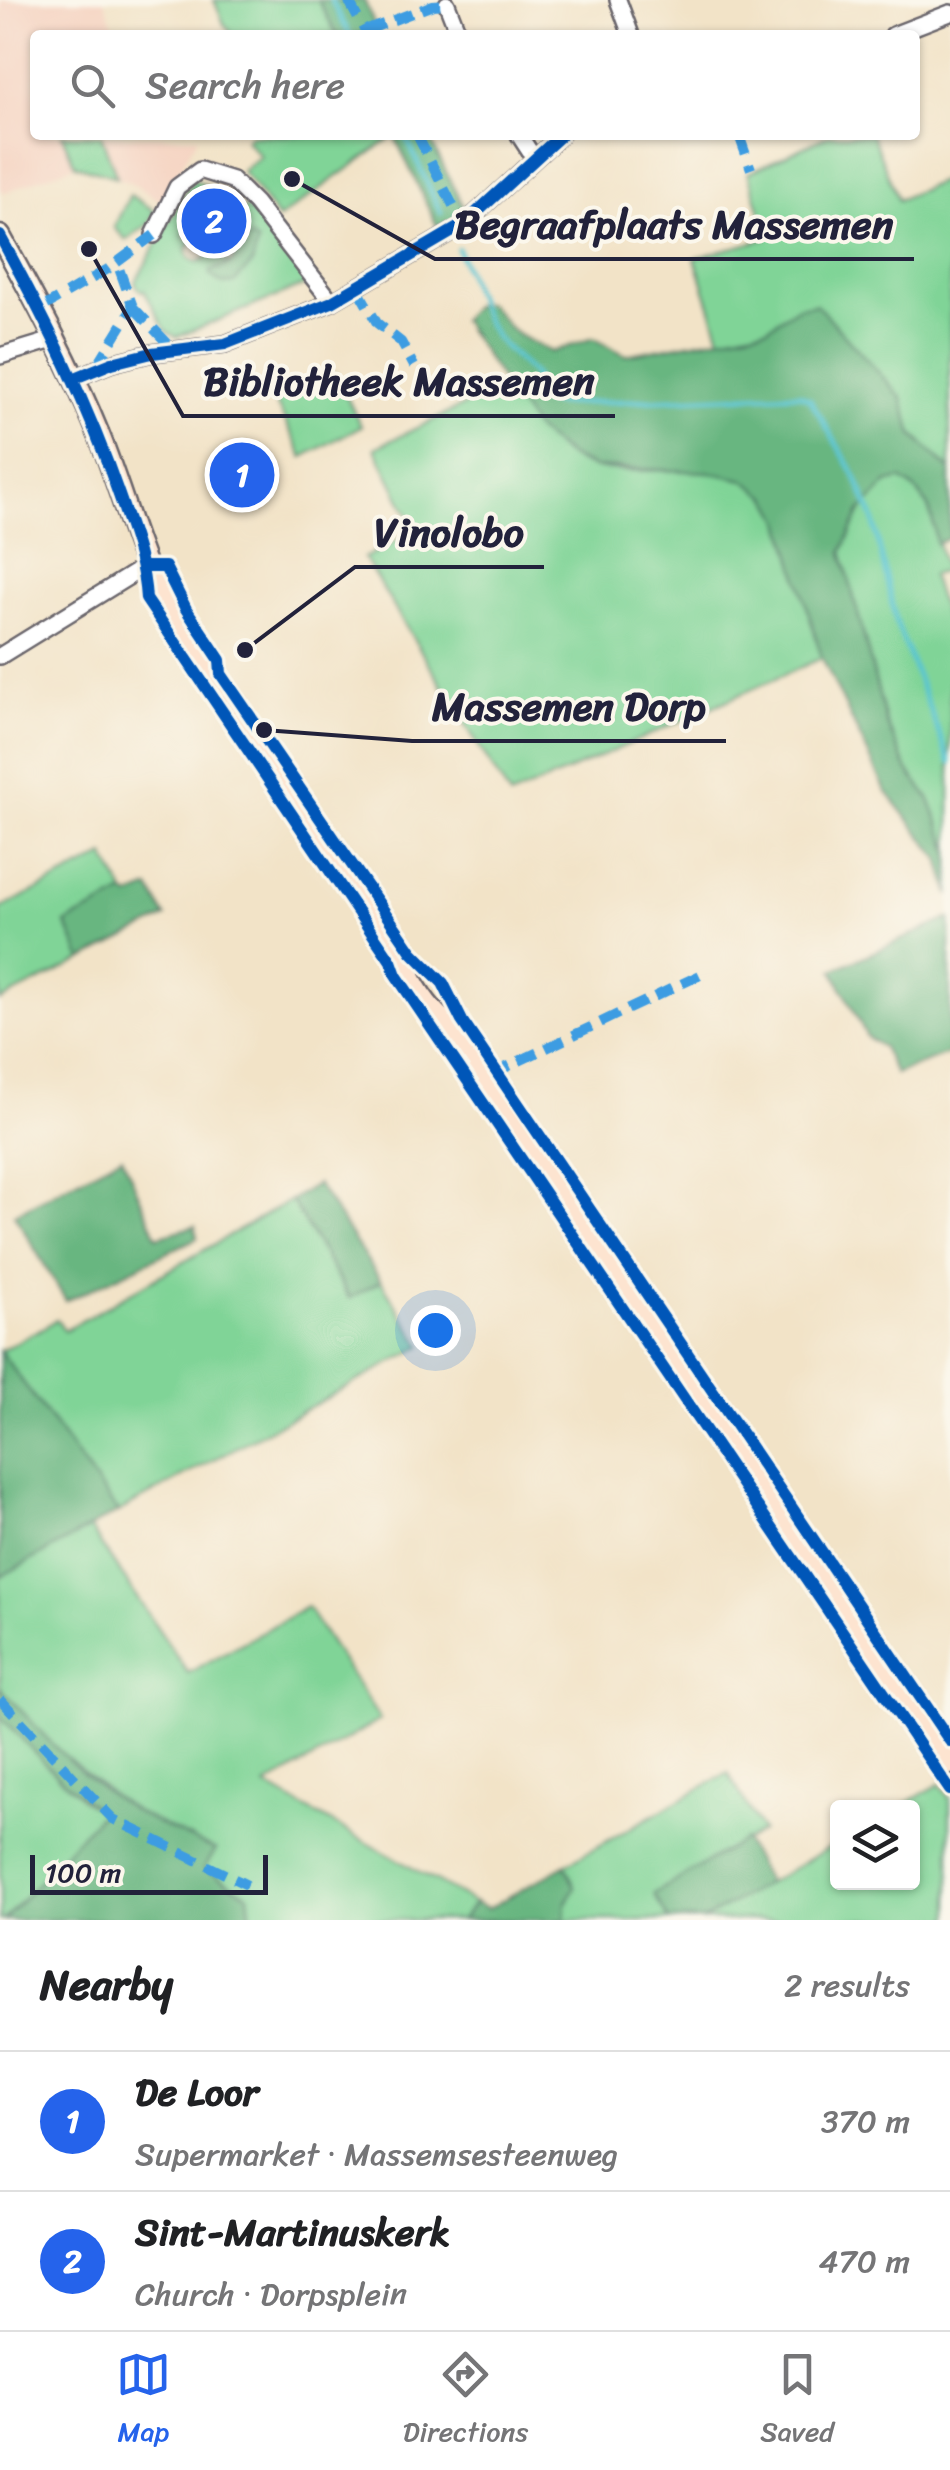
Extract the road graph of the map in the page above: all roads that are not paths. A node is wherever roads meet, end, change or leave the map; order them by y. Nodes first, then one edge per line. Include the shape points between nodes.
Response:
1 (618, 0) edge
2 (446, 4) dead end
3 (950, 13) edge
4 (457, 30) edge
5 (629, 30) edge
6 (906, 30) edge
7 (522, 140) edge
8 (555, 140) edge
9 (534, 158) junction
10 (0, 236) edge
11 (154, 236) dead end
12 (332, 302) junction
13 (56, 339) junction
14 (0, 356) edge
15 (75, 378) junction
16 (144, 567) junction
17 (0, 656) edge
18 (950, 1764) edge

1 - 5 street
2 - 4 street
3 - 6 street
7 - 9 street
8 - 9 street
9 - 12 street via 464,225
10 - 13 main road
11 - 12 street via 177,187 200,170 232,180
12 - 15 street via 225,344 152,353
13 - 14 street
13 - 15 main road
15 - 16 main road
16 - 17 street
16 - 18 main road via 171,621 434,1013

